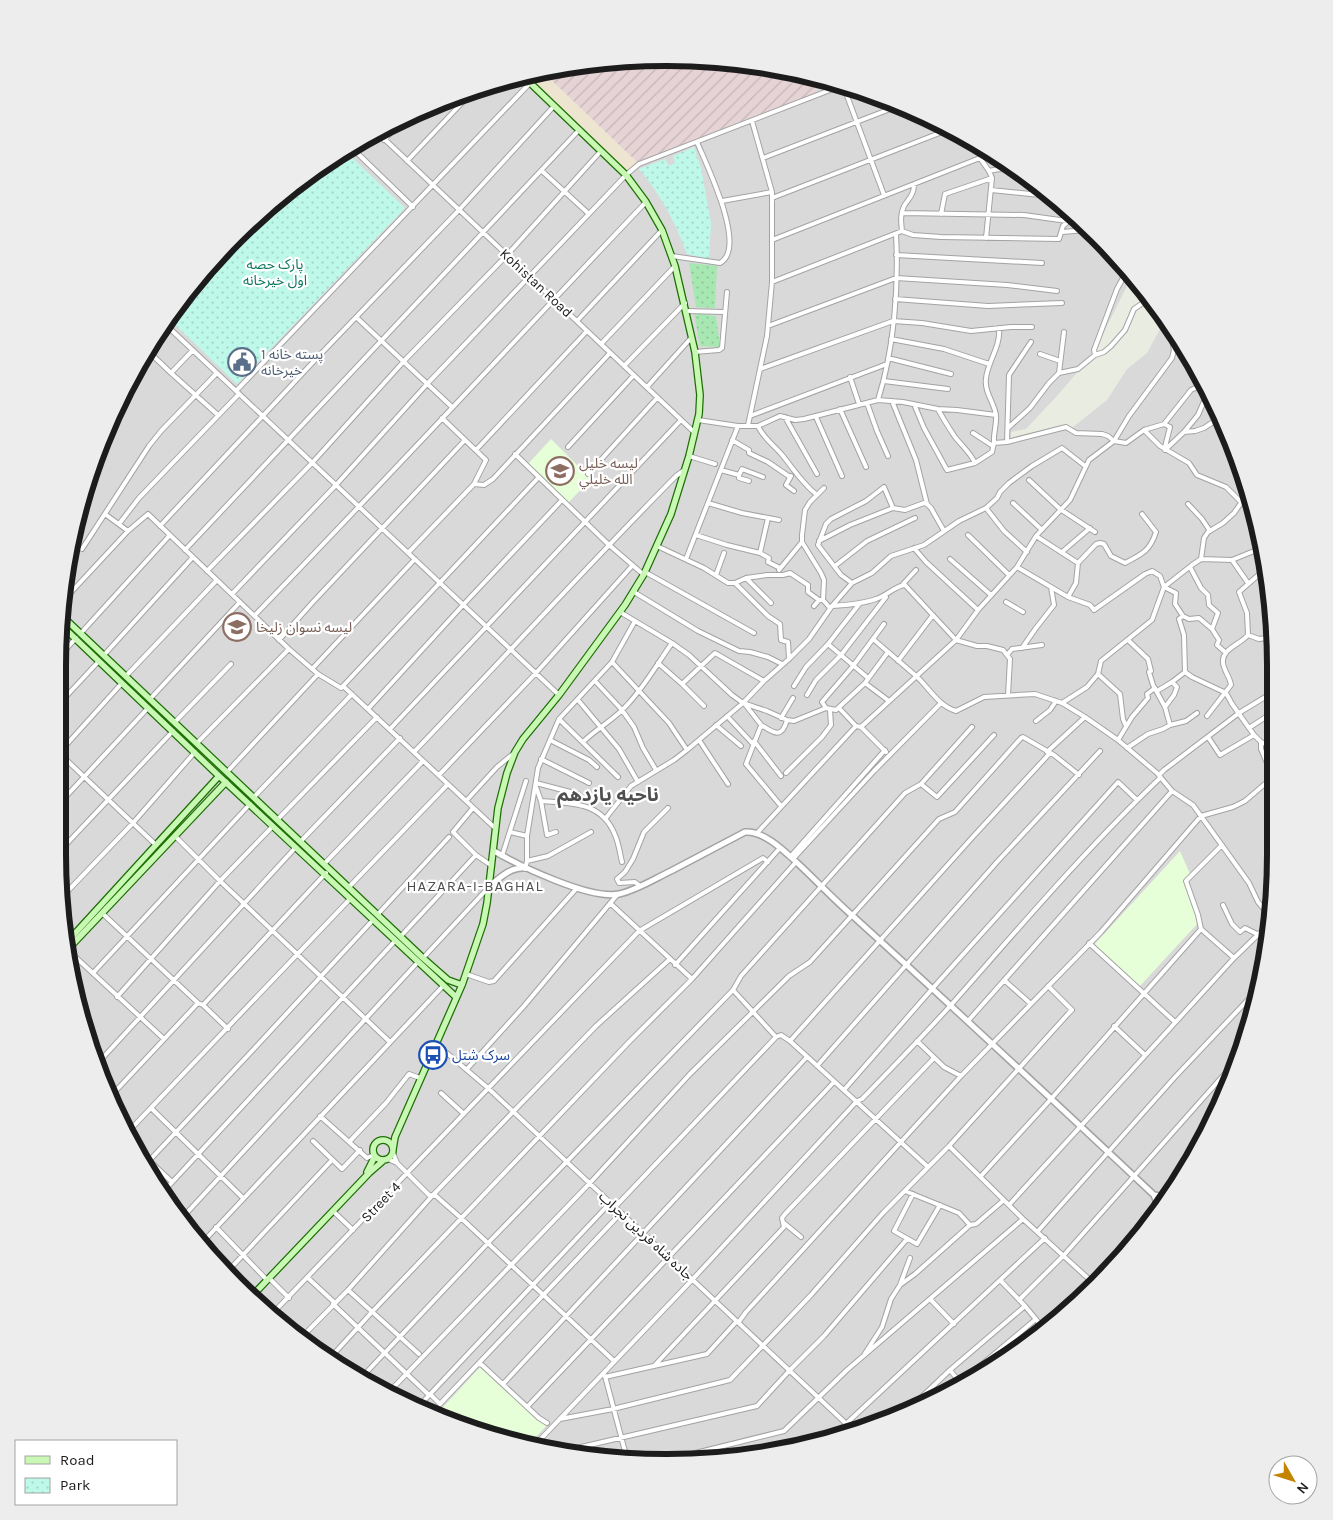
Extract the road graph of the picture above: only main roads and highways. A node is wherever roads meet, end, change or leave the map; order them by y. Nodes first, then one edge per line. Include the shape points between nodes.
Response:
1 (530, 83) edge
2 (68, 622) edge
3 (68, 631) edge
4 (219, 776) junction
5 (226, 782) junction
6 (71, 934) edge
7 (73, 944) edge
8 (421, 960) junction
9 (462, 985) junction
10 (456, 997) junction
11 (404, 1116) junction
12 (384, 1140) junction
13 (393, 1151) junction
14 (374, 1155) junction
15 (386, 1160) junction
16 (362, 1180) junction
17 (256, 1291) edge

1 - 9 main road via 626,175 662,230 685,303 700,395 698,420 685,470 671,514 644,573 620,612 515,752 501,792 483,924
2 - 8 main road via 401,936
3 - 4 main road
4 - 5 main road
4 - 6 main road
5 - 7 main road
5 - 8 main road via 396,941
8 - 9 main road via 448,980
8 - 10 main road
9 - 10 main road
10 - 11 main road
11 - 12 main road
11 - 13 main road
12 - 13 main road via 390,1143
12 - 14 main road via 376,1142
13 - 15 main road
14 - 15 main road
14 - 16 main road
15 - 16 main road
16 - 17 main road

